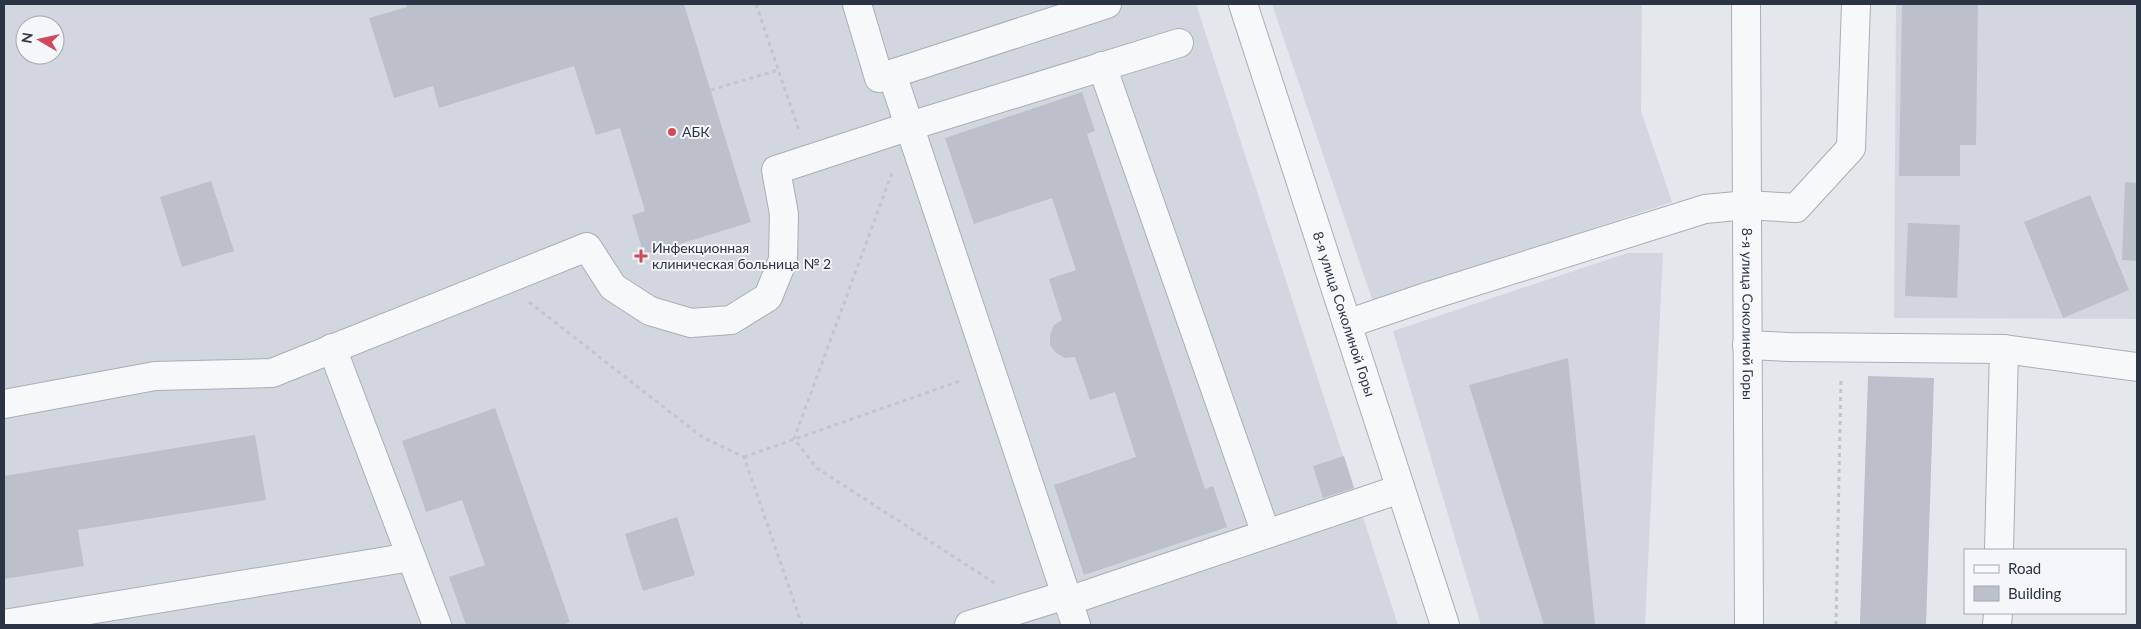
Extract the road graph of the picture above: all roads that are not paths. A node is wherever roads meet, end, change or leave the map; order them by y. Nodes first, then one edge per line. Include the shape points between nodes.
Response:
1 (857, 4) edge
2 (1107, 4) edge
3 (1243, 4) edge
4 (1746, 4) edge
5 (1856, 4) edge
6 (1179, 43) dead end
7 (1102, 66) junction
8 (892, 74) junction
9 (910, 126) junction
10 (1748, 206) junction
11 (1347, 324) junction
12 (1748, 345) junction
13 (332, 348) junction
14 (2004, 349) junction
15 (2137, 367) edge
16 (4, 404) edge
17 (1400, 489) junction
18 (1266, 534) junction
19 (1999, 549) edge
20 (411, 557) junction
21 (1070, 607) edge
22 (4, 624) edge
23 (437, 625) edge
24 (970, 625) edge
25 (1445, 625) edge
26 (1749, 625) edge

1 - 8 street via 879,78
2 - 8 street
3 - 11 street, 8-я улица Соколиной Горы
4 - 10 street, 8-я улица Соколиной Горы
5 - 10 street via 1851,148 1796,208
6 - 7 street
7 - 9 street
7 - 18 street
8 - 9 street
9 - 13 street via 776,170 784,214 783,260 768,297 731,320 691,323 650,311 613,287 588,247
9 - 21 street
10 - 11 street via 1705,209
10 - 12 street, 8-я улица Соколиной Горы
11 - 17 street, 8-я улица Соколиной Горы
12 - 14 street
12 - 26 street, 8-я улица Соколиной Горы
13 - 16 street via 272,373 155,376
13 - 20 street
14 - 15 street
14 - 19 street
17 - 18 street
17 - 25 street, 8-я улица Соколиной Горы
18 - 21 street
20 - 22 street
20 - 23 street
21 - 24 street via 1030,606

